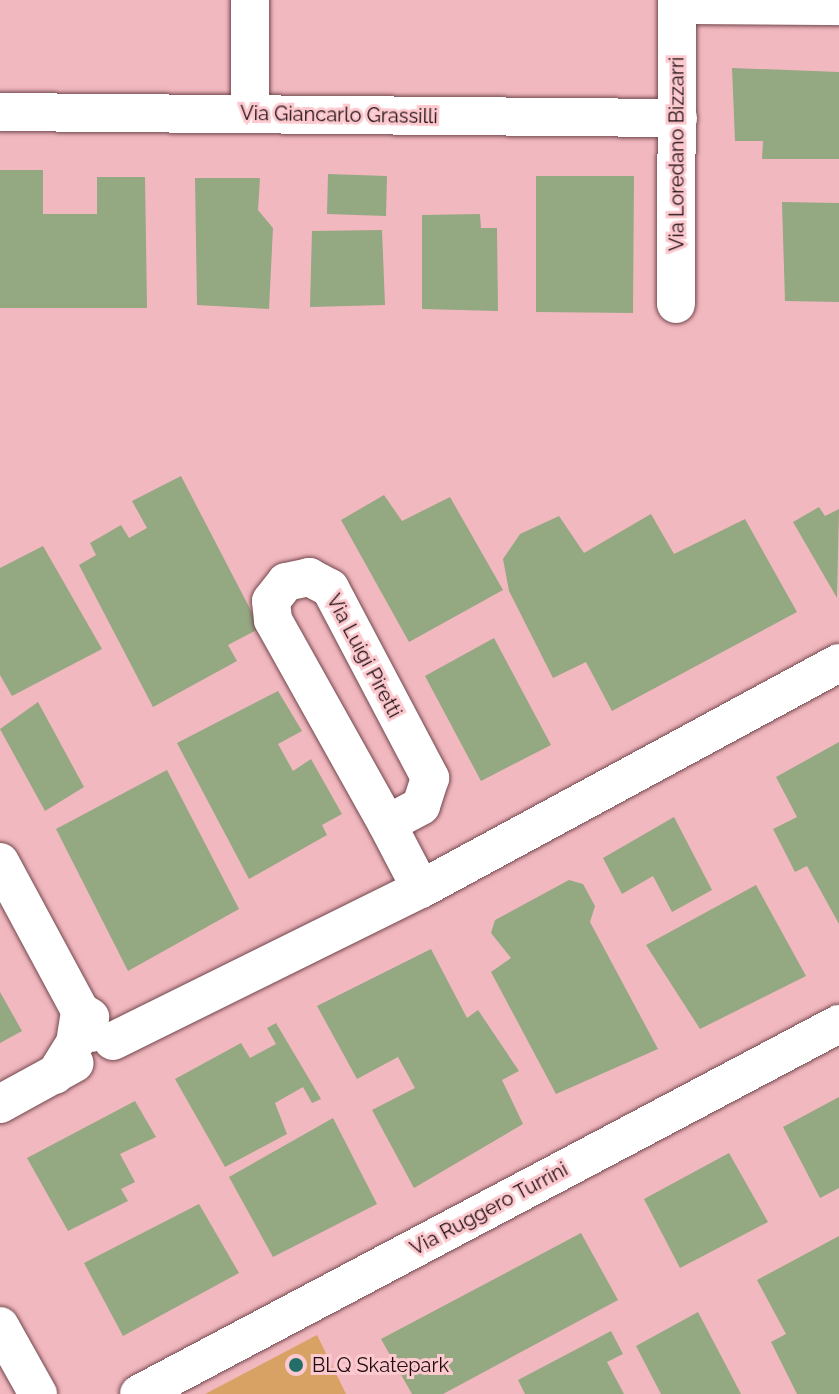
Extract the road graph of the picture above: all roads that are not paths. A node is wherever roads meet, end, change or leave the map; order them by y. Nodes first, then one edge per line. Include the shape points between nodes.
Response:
1 (250, 0) edge
2 (677, 3) edge
3 (839, 6) edge
4 (0, 112) edge
5 (250, 114) junction
6 (678, 118) junction
7 (676, 304) dead end
8 (839, 663) edge
9 (387, 824) junction
10 (0, 862) edge
11 (421, 889) junction
12 (839, 1024) edge
13 (102, 1034) junction
14 (0, 1104) edge
15 (0, 1326) edge
16 (38, 1394) edge
17 (139, 1394) edge

1 - 5 street
2 - 3 street, Via Loredano Bizzarri
2 - 6 street, Via Loredano Bizzarri
4 - 5 street, Via Giancarlo Grassilli
5 - 6 street, Via Giancarlo Grassilli
6 - 7 street, Via Loredano Bizzarri
8 - 11 street
9 - 9 street, Via Luigi Piretti via 421,806 430,778 330,588 309,577 286,582 271,601 273,620
9 - 11 street, Via Luigi Piretti
10 - 13 street
11 - 13 street
12 - 17 street, Via Ruggero Turrini
13 - 14 street via 55,1075
15 - 16 street

